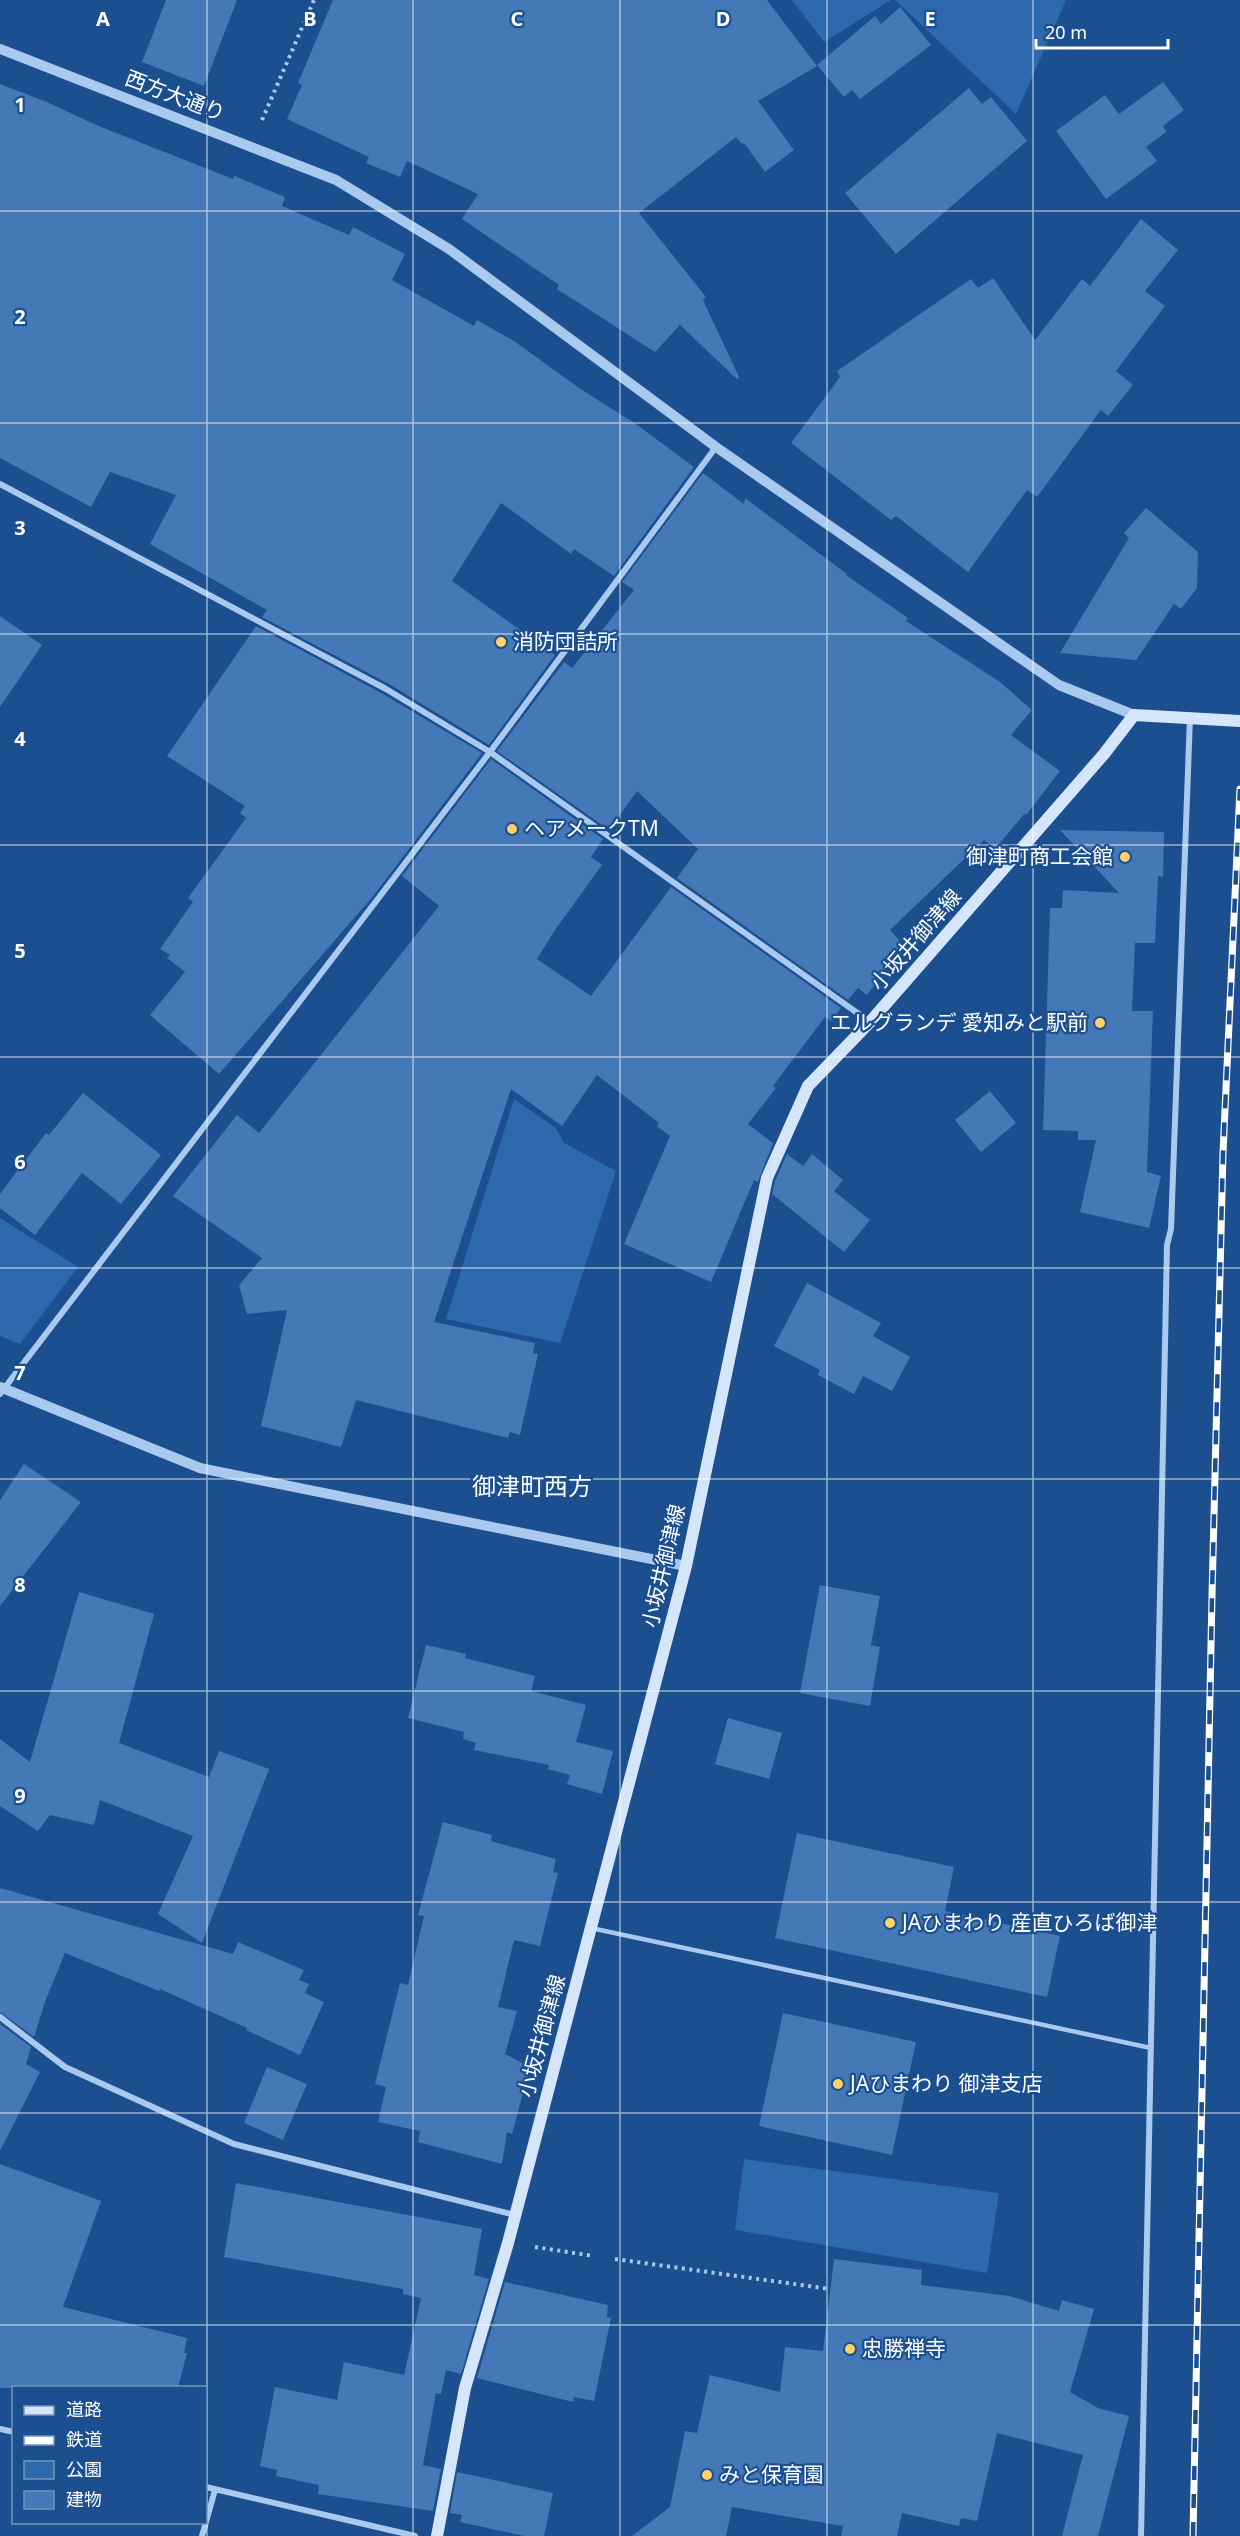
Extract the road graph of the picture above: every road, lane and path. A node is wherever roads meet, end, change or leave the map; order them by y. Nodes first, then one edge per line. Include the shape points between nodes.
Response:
1 (314, 0) edge
2 (0, 49) edge
3 (250, 146) junction
4 (717, 447) junction
5 (0, 484) edge
6 (1134, 715) junction
7 (1190, 717) junction
8 (1240, 721) edge
9 (490, 752) junction
10 (870, 1022) junction
11 (1, 1390) edge
12 (686, 1566) junction
13 (591, 1929) junction
14 (0, 2018) edge
15 (1151, 2048) junction
16 (515, 2215) junction
17 (508, 2243) junction
18 (594, 2256) dead end
19 (615, 2259) dead end
20 (830, 2289) dead end
21 (207, 2487) edge
22 (215, 2490) junction
23 (207, 2518) edge
24 (415, 2536) edge
25 (437, 2536) edge
26 (1141, 2536) edge

1 - 3 path
2 - 3 street, 西方大通り
3 - 4 street, 西方大通り via 336,180 449,249
4 - 6 street, 西方大通り via 1059,685
4 - 9 street
5 - 9 street via 386,689
6 - 7 main road
6 - 10 main road, 小坂井御津線
7 - 8 main road
7 - 15 street via 1178,1074 1167,1245
9 - 10 street
9 - 11 street
10 - 12 main road, 小坂井御津線 via 808,1086 766,1178
11 - 12 street via 200,1468
12 - 13 main road, 小坂井御津線
13 - 15 lane
13 - 16 main road, 小坂井御津線
14 - 16 street via 65,2067 234,2144
15 - 26 street
16 - 17 main road, 小坂井御津線
17 - 18 path
17 - 25 main road, 小坂井御津線 via 465,2388
19 - 20 path
21 - 22 street
22 - 23 street
22 - 24 street

